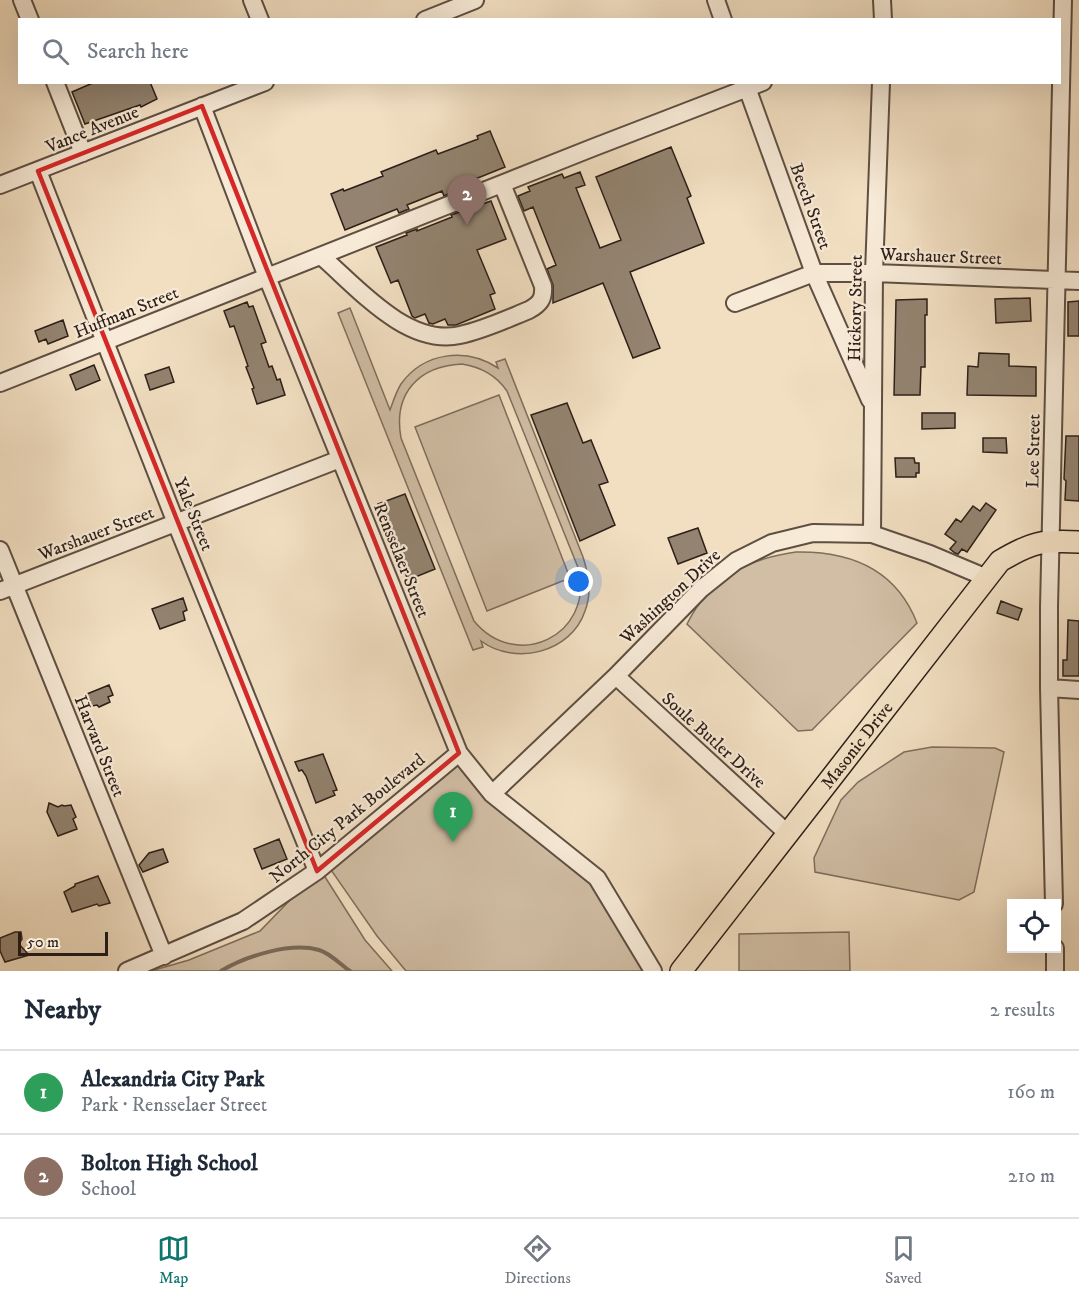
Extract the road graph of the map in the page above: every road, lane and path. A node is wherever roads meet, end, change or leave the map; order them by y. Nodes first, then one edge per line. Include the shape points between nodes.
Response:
1 (22, 0) edge
2 (252, 0) edge
3 (475, 0) edge
4 (716, 0) edge
5 (882, 0) edge
6 (1063, 0) edge
7 (29, 18) edge
8 (259, 18) edge
9 (430, 18) edge
10 (722, 18) edge
11 (883, 18) edge
12 (1067, 28) edge
13 (56, 84) edge
14 (260, 84) edge
15 (881, 84) edge
16 (752, 85) edge
17 (202, 106) junction
18 (83, 153) junction
19 (38, 171) junction
20 (502, 184) junction
21 (0, 185) edge
22 (321, 256) junction
23 (814, 273) junction
24 (874, 273) junction
25 (267, 277) junction
26 (1056, 280) junction
27 (1079, 281) edge
28 (735, 303) dead end
29 (105, 341) junction
30 (0, 383) edge
31 (873, 407) junction
32 (340, 459) junction
33 (176, 523) junction
34 (872, 534) junction
35 (1050, 540) junction
36 (1079, 542) edge
37 (0, 550) edge
38 (987, 578) junction
39 (7, 589) edge
40 (615, 676) junction
41 (1049, 688) junction
42 (1079, 690) edge
43 (459, 753) junction
44 (492, 794) junction
45 (787, 833) junction
46 (316, 871) junction
47 (1054, 899) edge
48 (1055, 953) edge
49 (164, 956) junction
50 (127, 971) edge
51 (653, 971) edge
52 (681, 971) edge
53 (1055, 971) edge

1 - 7 street
2 - 8 street
3 - 9 street
4 - 10 street
5 - 11 street
6 - 12 street, Lee Street
12 - 26 street, Lee Street
13 - 18 street
14 - 17 street, Vance Avenue
15 - 24 street, Hickory Street
16 - 20 street, Huffman Street
16 - 23 street, Beech Street
17 - 18 street, Vance Avenue
17 - 25 street, Rensselaer Street
18 - 19 street, Vance Avenue
19 - 21 street, Vance Avenue
19 - 29 street, Yale Street
20 - 22 street, Huffman Street
20 - 22 street via 543,286 544,296 530,310 458,336 427,335 392,318
22 - 25 street, Huffman Street
23 - 24 street, Warshauer Street
23 - 28 street, Warshauer Street
23 - 31 street, Beech Street
24 - 26 street, Warshauer Street
24 - 31 street, Hickory Street
25 - 29 street, Huffman Street
25 - 32 street, Rensselaer Street
26 - 27 street, Warshauer Street
26 - 35 street, Lee Street
29 - 30 street, Huffman Street
29 - 33 street, Yale Street
31 - 34 street, Hickory Street
32 - 33 street, Warshauer Street
32 - 43 street, Rensselaer Street
33 - 39 street, Warshauer Street
33 - 46 street, Yale Street
34 - 38 street, Washington Drive
34 - 40 street, Washington Drive via 813,533 772,543 736,561 701,590
35 - 36 main road, Masonic Drive
35 - 38 main road, Masonic Drive via 1023,547 1008,556
35 - 41 street, Lee Street
37 - 39 street, Harvard Street
38 - 45 main road, Masonic Drive
39 - 49 street, Harvard Street
40 - 44 street, Washington Drive
40 - 45 street, Soule Butler Drive
41 - 42 street
41 - 47 street, Lee Street
43 - 44 street, Rensselaer Street
43 - 46 street, North City Park Boulevard
44 - 51 street, Rensselaer Street via 597,878
45 - 52 main road, Masonic Drive
46 - 49 street, North City Park Boulevard via 243,921
48 - 53 street
49 - 50 street, North City Park Boulevard

